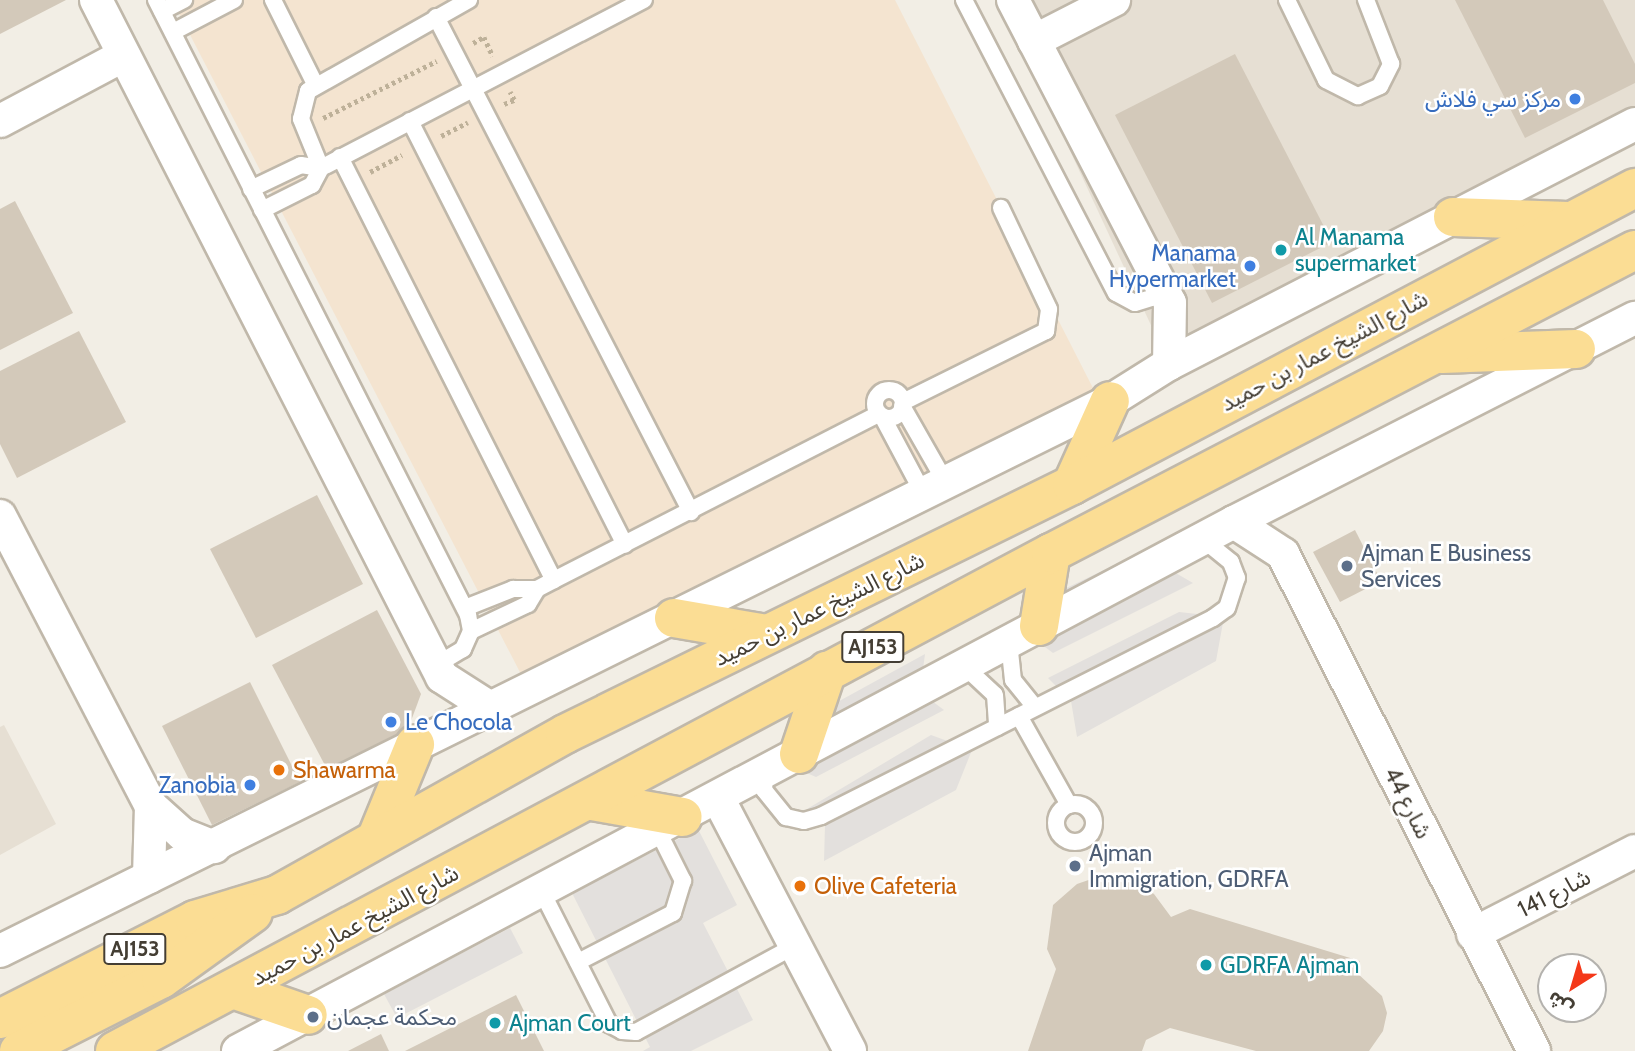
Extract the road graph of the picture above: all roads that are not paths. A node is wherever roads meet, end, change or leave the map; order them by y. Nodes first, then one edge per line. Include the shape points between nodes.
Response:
1 (96, 0) edge
2 (184, 0) edge
3 (234, 0) edge
4 (273, 0) edge
5 (469, 0) edge
6 (644, 0) edge
7 (964, 0) edge
8 (1013, 0) edge
9 (1114, 0) edge
10 (1287, 0) edge
11 (1366, 0) edge
12 (159, 6) edge
13 (436, 17) junction
14 (173, 32) junction
15 (1034, 41) junction
16 (124, 55) junction
17 (315, 83) junction
18 (474, 89) junction
19 (0, 121) edge
20 (410, 121) junction
21 (1635, 124) edge
22 (340, 158) junction
23 (321, 167) junction
24 (1635, 188) edge
25 (251, 189) junction
26 (1001, 208) dead end
27 (262, 210) junction
28 (1453, 217) junction
29 (1570, 221) junction
30 (1635, 250) edge
31 (1167, 299) junction
32 (1635, 318) edge
33 (1223, 336) junction
34 (1576, 349) junction
35 (1430, 354) junction
36 (1169, 364) junction
37 (1110, 401) junction
38 (903, 404) junction
39 (880, 415) junction
40 (1072, 485) junction
41 (934, 488) junction
42 (1297, 494) junction
43 (691, 512) junction
44 (0, 516) edge
45 (1234, 522) junction
46 (1203, 539) junction
47 (625, 545) junction
48 (1051, 553) junction
49 (1283, 554) junction
50 (554, 580) junction
51 (537, 589) junction
52 (465, 608) junction
53 (674, 618) junction
54 (471, 631) junction
55 (767, 634) junction
56 (1024, 634) junction
57 (964, 666) junction
58 (439, 671) junction
59 (827, 671) junction
60 (1035, 707) junction
61 (492, 709) junction
62 (1019, 716) junction
63 (997, 727) junction
64 (427, 738) junction
65 (799, 754) junction
66 (765, 772) junction
67 (718, 798) junction
68 (592, 801) junction
69 (1069, 805) dead end
70 (151, 806) junction
71 (671, 824) junction
72 (376, 837) junction
73 (215, 846) junction
74 (1635, 851) edge
75 (149, 877) junction
76 (541, 892) junction
77 (277, 895) junction
78 (1473, 934) junction
79 (796, 945) junction
80 (0, 951) edge
81 (578, 962) junction
82 (233, 989) junction
83 (5, 1013) edge
84 (308, 1014) junction
85 (19, 1051) edge
86 (116, 1051) edge
87 (238, 1051) edge
88 (850, 1051) edge
89 (1534, 1051) edge

1 - 16 street
2 - 12 lane
3 - 14 lane
4 - 17 lane
5 - 13 lane
6 - 18 lane
7 - 31 lane via 1116,293 1136,303
8 - 15 street
9 - 15 street
10 - 11 lane via 1325,80 1358,96 1380,86 1391,64
12 - 14 lane
13 - 17 lane
13 - 18 lane
14 - 25 lane
15 - 31 street
16 - 19 street
16 - 58 street
17 - 23 lane via 304,100 301,119
18 - 20 lane
18 - 43 lane
20 - 22 lane
20 - 47 lane
21 - 28 street
22 - 23 lane
22 - 50 lane
23 - 25 lane via 301,165
23 - 27 lane via 312,185
24 - 29 main road, شارع الشيخ عمار بن حميد / AJ153
25 - 27 lane
26 - 38 lane via 1049,309 1046,331
27 - 52 lane
28 - 29 main road
28 - 33 street
29 - 40 main road, شارع الشيخ عمار بن حميد / AJ153
30 - 35 main road, شارع الشيخ عمار بن حميد / AJ153
31 - 33 street
31 - 36 street
32 - 34 street
33 - 36 street
34 - 35 main road
34 - 42 street
35 - 48 main road, شارع الشيخ عمار بن حميد / AJ153
36 - 37 street
37 - 40 main road
37 - 41 street
38 - 39 lane via 892,417
38 - 39 lane via 897,393 885,390 876,397
38 - 41 lane
39 - 41 lane
39 - 43 lane
40 - 55 main road, شارع الشيخ عمار بن حميد / AJ153
41 - 53 street
42 - 45 street
42 - 49 street
43 - 47 lane
44 - 70 street
45 - 46 street
45 - 49 street
46 - 56 street
46 - 60 lane via 1231,562 1237,578 1227,608
47 - 50 lane
48 - 56 main road
48 - 59 main road, شارع الشيخ عمار بن حميد / AJ153
49 - 78 street, شارع 44
50 - 51 lane
51 - 52 lane via 519,587
51 - 54 lane via 528,604
52 - 54 lane
53 - 55 main road
53 - 61 street
54 - 58 lane via 464,649
55 - 72 main road, شارع الشيخ عمار بن حميد / AJ153
56 - 57 street
56 - 60 lane via 1013,680
57 - 63 lane via 995,695
57 - 65 street
58 - 61 street
58 - 64 street
59 - 65 main road
59 - 68 main road, شارع الشيخ عمار بن حميد / AJ153
60 - 62 lane
61 - 64 street
62 - 63 lane
62 - 69 lane
63 - 66 lane via 804,821 772,806 764,790
64 - 72 main road
64 - 73 street
65 - 66 street
66 - 67 street
67 - 71 street
67 - 79 street
68 - 71 main road
68 - 82 main road, شارع الشيخ عمار بن حميد / AJ153
70 - 73 street via 182,834
70 - 75 street
71 - 76 street
71 - 81 lane via 683,881 673,913
72 - 77 main road, شارع الشيخ عمار بن حميد / AJ153
73 - 75 street
74 - 78 street, شارع 141
75 - 80 street
76 - 81 lane
76 - 84 street
77 - 83 main road, شارع الشيخ عمار بن حميد / AJ153 via 185,925
77 - 85 main road via 161,979
78 - 89 street, شارع 44
79 - 81 lane via 636,1032 609,1024
79 - 88 street
82 - 84 main road
82 - 86 main road, شارع الشيخ عمار بن حميد / AJ153
84 - 87 street

